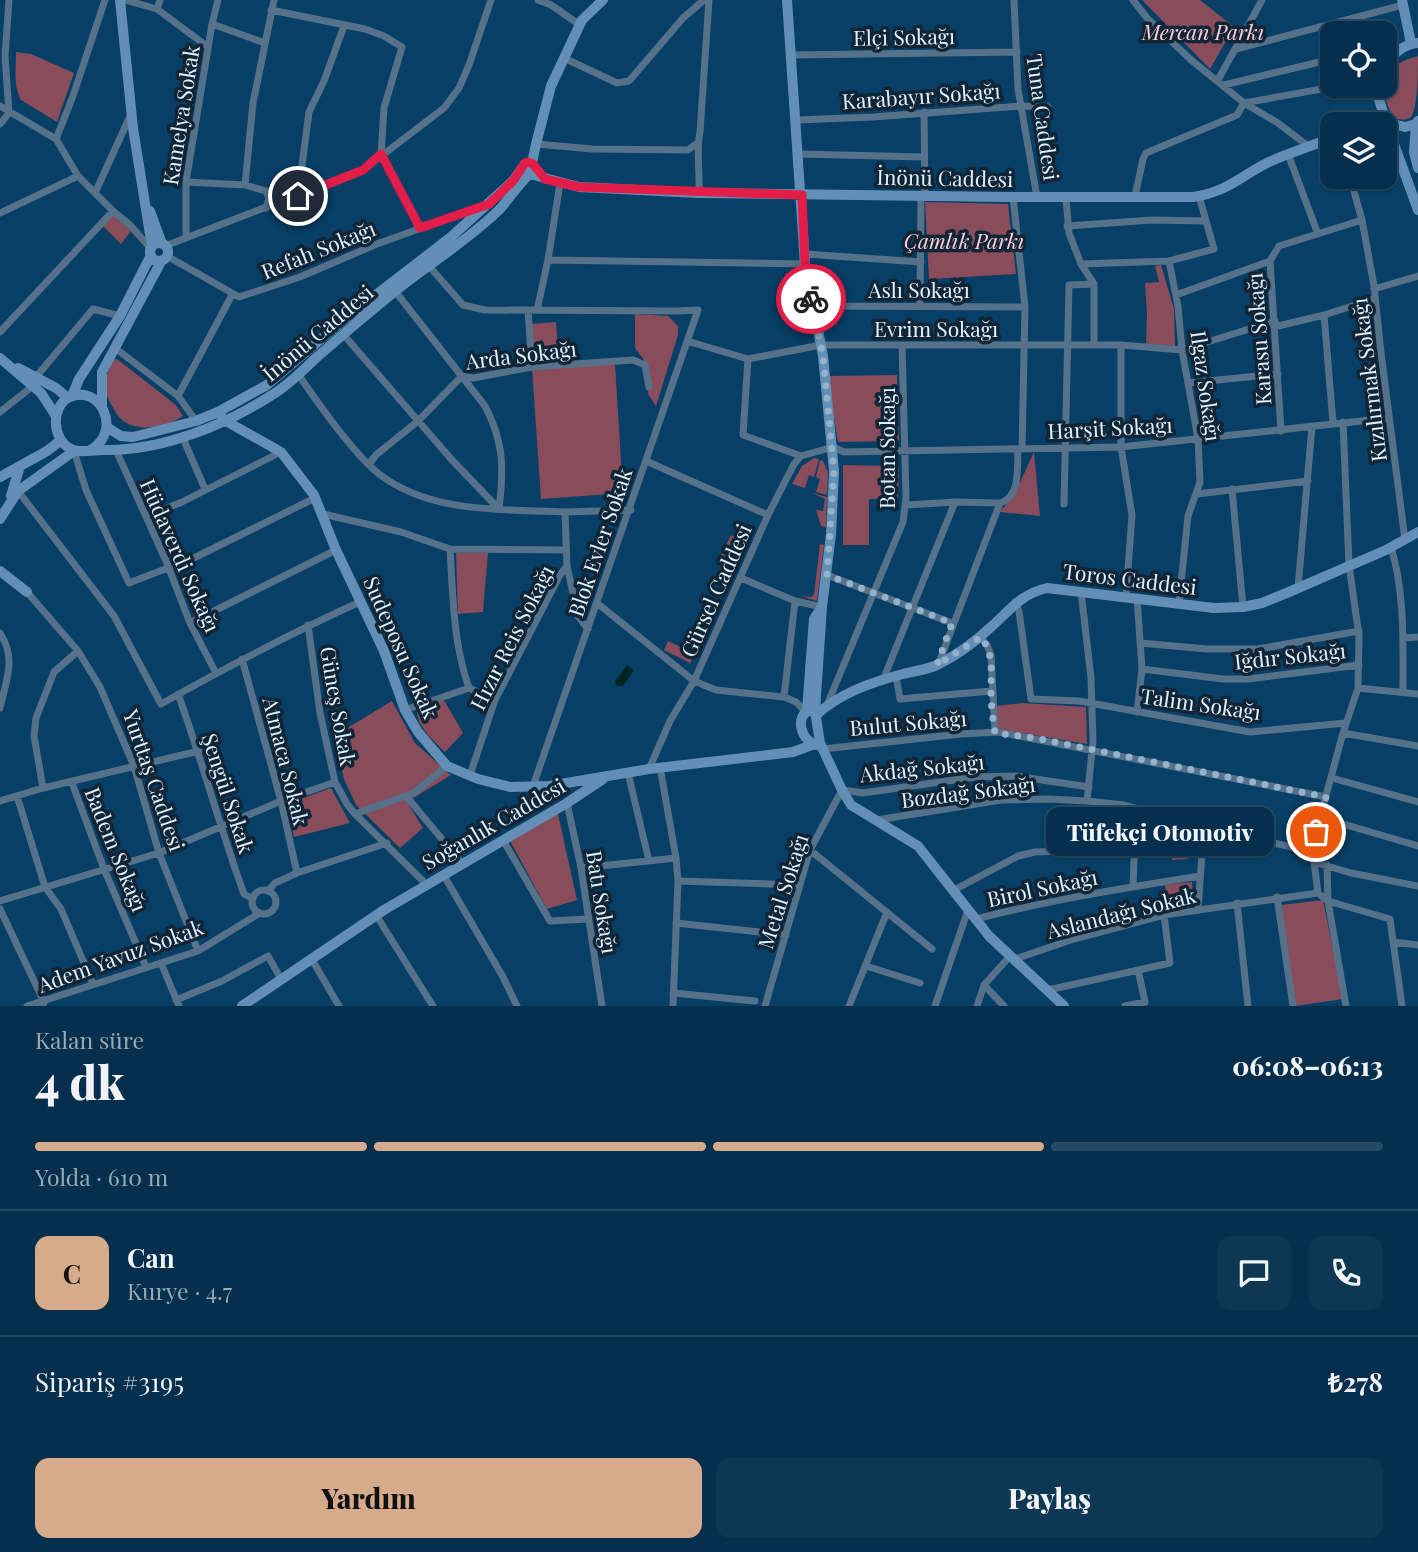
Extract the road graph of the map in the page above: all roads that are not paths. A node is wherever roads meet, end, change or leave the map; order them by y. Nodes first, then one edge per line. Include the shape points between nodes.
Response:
1 (9, 0) edge
2 (105, 0) edge
3 (122, 0) edge
4 (160, 0) edge
5 (218, 0) edge
6 (274, 0) edge
7 (491, 0) edge
8 (538, 0) edge
9 (603, 0) edge
10 (706, 0) edge
11 (788, 0) edge
12 (1014, 0) edge
13 (1133, 0) edge
14 (1251, 0) edge
15 (1403, 2) edge
16 (1260, 3) edge
17 (157, 9) junction
18 (271, 10) junction
19 (1343, 20) joint
20 (212, 24) junction
21 (580, 25) junction
22 (344, 26) junction
23 (265, 43) junction
24 (1411, 44) edge
25 (208, 47) junction
26 (1236, 48) junction
27 (1017, 52) junction
28 (791, 55) junction
29 (564, 58) junction
30 (1320, 62) edge
31 (1221, 83) junction
32 (1320, 90) edge
33 (1244, 103) junction
34 (0, 106) edge
35 (1021, 106) junction
36 (1048, 107) dead end
37 (924, 112) junction
38 (9, 113) junction
39 (132, 113) junction
40 (797, 120) junction
41 (1417, 122) edge
42 (0, 124) edge
43 (1397, 125) edge
44 (56, 139) junction
45 (1320, 142) edge
46 (536, 144) junction
47 (696, 144) junction
48 (1308, 146) junction
49 (381, 154) junction
50 (799, 154) junction
51 (1288, 154) junction
52 (1397, 155) edge
53 (923, 157) junction
54 (530, 167) junction
55 (1418, 168) edge
56 (78, 176) junction
57 (186, 182) junction
58 (560, 183) junction
59 (245, 186) junction
60 (1353, 189) edge
61 (266, 191) junction
62 (95, 193) junction
63 (699, 193) junction
64 (802, 195) junction
65 (298, 196) junction
66 (923, 196) junction
67 (1199, 196) junction
68 (1013, 197) junction
69 (1037, 197) junction
70 (1135, 197) junction
71 (1066, 198) junction
72 (489, 204) junction
73 (266, 208) junction
74 (113, 211) junction
75 (1418, 211) edge
76 (0, 213) edge
77 (1362, 220) junction
78 (1206, 221) junction
79 (1067, 226) junction
80 (420, 228) junction
81 (1318, 234) junction
82 (186, 237) junction
83 (159, 251) junction
84 (805, 259) junction
85 (548, 260) junction
86 (1169, 261) junction
87 (1270, 261) junction
88 (920, 262) junction
89 (1081, 264) junction
90 (429, 266) junction
91 (1418, 276) edge
92 (1094, 284) junction
93 (1374, 289) junction
94 (395, 291) junction
95 (232, 295) junction
96 (1176, 295) junction
97 (1374, 299) junction
98 (813, 306) junction
99 (920, 307) junction
100 (1024, 307) junction
101 (528, 310) junction
102 (537, 310) junction
103 (1324, 315) junction
104 (120, 316) junction
105 (1275, 324) junction
106 (0, 332) edge
107 (343, 334) junction
108 (687, 341) junction
109 (821, 345) junction
110 (902, 345) junction
111 (1024, 345) junction
112 (1094, 345) junction
113 (1121, 345) junction
114 (1068, 346) junction
115 (115, 348) junction
116 (1182, 350) junction
117 (748, 359) junction
118 (4, 361) edge
119 (532, 367) junction
120 (298, 374) junction
121 (1278, 374) junction
122 (462, 376) junction
123 (35, 381) junction
124 (1188, 383) junction
125 (649, 387) dead end
126 (178, 396) junction
127 (70, 397) junction
128 (102, 407) junction
129 (0, 412) edge
130 (57, 416) junction
131 (221, 416) junction
132 (1389, 418) junction
133 (196, 421) junction
134 (418, 421) junction
135 (1343, 422) junction
136 (1333, 423) junction
137 (1312, 426) junction
138 (108, 428) junction
139 (1282, 431) junction
140 (182, 436) junction
141 (1198, 439) junction
142 (60, 440) junction
143 (833, 447) junction
144 (1121, 447) junction
145 (1065, 448) junction
146 (92, 449) junction
147 (1020, 449) junction
148 (116, 450) junction
149 (74, 451) junction
150 (905, 451) junction
151 (281, 452) junction
152 (801, 456) junction
153 (646, 461) junction
154 (369, 464) junction
155 (20, 466) junction
156 (0, 477) edge
157 (1308, 481) junction
158 (205, 489) junction
159 (1232, 489) junction
160 (18, 491) junction
161 (1197, 494) junction
162 (315, 498) junction
163 (955, 502) junction
164 (1000, 503) junction
165 (1064, 504) dead end
166 (906, 505) junction
167 (7, 507) junction
168 (499, 509) junction
169 (631, 510) junction
170 (565, 512) junction
171 (323, 514) junction
172 (768, 515) junction
173 (147, 516) junction
174 (0, 519) edge
175 (1418, 532) edge
176 (1405, 540) junction
177 (1391, 547) junction
178 (450, 549) junction
179 (336, 550) junction
180 (566, 550) junction
181 (1349, 565) junction
182 (567, 566) junction
183 (169, 568) junction
184 (0, 571) edge
185 (827, 575) junction
186 (741, 578) junction
187 (1298, 588) junction
188 (1081, 591) junction
189 (27, 592) joint
190 (874, 594) junction
191 (1131, 597) junction
192 (362, 601) junction
193 (796, 601) junction
194 (1015, 602) junction
195 (597, 603) junction
196 (1179, 603) junction
197 (822, 607) junction
198 (1243, 607) junction
199 (913, 609) junction
200 (190, 623) junction
201 (952, 623) junction
202 (308, 625) junction
203 (588, 629) junction
204 (1359, 631) junction
205 (0, 633) edge
206 (981, 637) junction
207 (1418, 637) edge
208 (1403, 638) junction
209 (1140, 643) junction
210 (78, 651) junction
211 (242, 659) junction
212 (937, 665) junction
213 (1359, 665) junction
214 (1142, 669) junction
215 (216, 673) junction
216 (896, 676) junction
217 (883, 680) junction
218 (694, 681) junction
219 (469, 688) junction
220 (1359, 688) junction
221 (991, 691) junction
222 (1403, 692) junction
223 (177, 694) junction
224 (1418, 694) edge
225 (784, 697) junction
226 (495, 700) junction
227 (1092, 704) junction
228 (827, 705) junction
229 (0, 708) edge
230 (405, 710) junction
231 (811, 712) junction
232 (1137, 712) junction
233 (1346, 723) junction
234 (995, 733) junction
235 (1343, 733) junction
236 (816, 744) junction
237 (1418, 746) edge
238 (1093, 750) junction
239 (199, 751) junction
240 (134, 766) junction
241 (447, 766) junction
242 (654, 768) junction
243 (628, 773) junction
244 (470, 775) junction
245 (607, 777) junction
246 (1332, 778) junction
247 (335, 782) junction
248 (72, 783) junction
249 (533, 786) junction
250 (1088, 787) junction
251 (43, 788) junction
252 (842, 790) junction
253 (17, 796) junction
254 (407, 796) junction
255 (1326, 797) junction
256 (0, 801) edge
257 (1087, 801) junction
258 (281, 802) junction
259 (1418, 802) edge
260 (567, 803) junction
261 (1136, 809) junction
262 (355, 814) junction
263 (1319, 817) junction
264 (874, 820) junction
265 (1204, 827) junction
266 (220, 828) junction
267 (503, 840) junction
268 (387, 843) junction
269 (1418, 846) edge
270 (1133, 849) junction
271 (810, 850) junction
272 (1313, 852) junction
273 (159, 853) junction
274 (676, 858) junction
275 (649, 861) junction
276 (1314, 862) junction
277 (462, 863) junction
278 (1327, 865) junction
279 (581, 868) junction
280 (104, 869) junction
281 (297, 873) junction
282 (443, 874) junction
283 (1200, 876) junction
284 (678, 881) junction
285 (426, 884) junction
286 (799, 885) junction
287 (1133, 886) junction
288 (1418, 886) edge
289 (45, 887) junction
290 (954, 890) junction
291 (268, 891) junction
292 (1318, 893) junction
293 (1277, 898) junction
294 (253, 899) junction
295 (0, 901) edge
296 (1328, 901) junction
297 (1237, 903) junction
298 (0, 909) edge
299 (1198, 909) junction
300 (968, 910) junction
301 (887, 912) junction
302 (260, 913) junction
303 (376, 915) junction
304 (1164, 915) junction
305 (588, 919) junction
306 (976, 919) junction
307 (676, 923) junction
308 (786, 935) junction
309 (1393, 942) junction
310 (1418, 944) edge
311 (932, 949) dead end
312 (198, 951) junction
313 (1013, 957) junction
314 (311, 958) junction
315 (161, 963) junction
316 (866, 966) junction
317 (146, 967) junction
318 (1138, 970) junction
319 (281, 979) junction
320 (920, 983) dead end
321 (93, 984) junction
322 (984, 985) junction
323 (1048, 990) junction
324 (673, 993) junction
325 (755, 1001) dead end
326 (178, 1003) edge
327 (43, 1004) edge
328 (1146, 1004) edge
329 (27, 1006) edge
330 (242, 1006) edge
331 (339, 1006) edge
332 (433, 1006) edge
333 (517, 1006) edge
334 (602, 1006) edge
335 (673, 1006) edge
336 (765, 1006) edge
337 (849, 1006) edge
338 (935, 1006) edge
339 (977, 1006) edge
340 (1004, 1006) edge
341 (1064, 1006) edge
342 (1125, 1006) edge
343 (1248, 1006) edge
344 (1293, 1006) edge
345 (1346, 1006) edge
346 (1402, 1006) edge

1 - 38 street via 5,56
2 - 44 street
3 - 17 street
3 - 39 street
4 - 17 street
5 - 20 street, Kamelya Sokak
6 - 18 street
7 - 49 street via 469,65 444,108
8 - 21 street
9 - 21 street
10 - 29 street via 683,18 629,81 617,83
10 - 47 street
11 - 28 street
12 - 27 street, Tuna Caddesi
13 - 31 street via 1189,59
14 - 16 street
15 - 19 street
15 - 24 street
16 - 26 street
17 - 25 street
18 - 22 street
18 - 23 street
19 - 26 street
20 - 23 street
20 - 25 street, Kamelya Sokak
21 - 29 street
22 - 49 street via 365,29 402,47 384,108
22 - 65 street via 309,113
23 - 59 street via 253,103
25 - 57 street, Kamelya Sokak
26 - 31 street
27 - 28 street, Elçi Sokağı
27 - 35 street, Tuna Caddesi
28 - 40 street
29 - 46 street via 545,104
30 - 31 street
31 - 33 street
32 - 33 street
33 - 48 street
33 - 70 street via 1237,115 1146,153
34 - 38 street
35 - 36 street, Karabayır Sokağı
35 - 37 street, Karabayır Sokağı
35 - 69 street, Tuna Caddesi
37 - 40 street, Karabayır Sokağı
37 - 53 street
38 - 42 street
38 - 44 street
39 - 62 street
39 - 83 street via 148,225
40 - 50 street
41 - 43 street
41 - 55 street via 1414,152
44 - 56 street
45 - 48 street, İnönü Caddesi
46 - 47 street via 688,150
46 - 54 street
47 - 63 street
48 - 51 street, İnönü Caddesi
49 - 65 street via 363,170
49 - 80 street
50 - 53 street
50 - 64 street
51 - 67 street, İnönü Caddesi via 1230,187
51 - 81 street
52 - 75 street
53 - 66 street
54 - 58 street, İnönü Caddesi via 545,179
54 - 72 street, İnönü Caddesi
54 - 90 street, İnönü Caddesi via 500,209
56 - 62 street
56 - 76 street
57 - 59 street
57 - 82 street, Kamelya Sokak
58 - 63 street, İnönü Caddesi
58 - 85 street
59 - 61 street
60 - 77 street, Kızılırmak Sokağı
61 - 65 street
61 - 73 street
62 - 74 street
63 - 64 street, İnönü Caddesi
64 - 66 street, İnönü Caddesi
64 - 84 street
65 - 73 street
66 - 68 street, İnönü Caddesi
66 - 88 street
67 - 70 street, İnönü Caddesi
67 - 78 street
68 - 69 street, İnönü Caddesi
68 - 100 street
69 - 71 street, İnönü Caddesi
70 - 71 street, İnönü Caddesi
71 - 79 street
72 - 80 street, Refah Sokağı
72 - 131 street, İnönü Caddesi via 268,385
73 - 82 street
74 - 83 street
74 - 106 street
77 - 81 street
77 - 93 street, Kızılırmak Sokağı
78 - 79 street
78 - 86 street via 1214,249
79 - 89 street
80 - 95 street, Refah Sokağı via 265,290
81 - 87 street via 1279,246
82 - 83 street
83 - 95 street
83 - 104 street
83 - 115 street
84 - 85 street
84 - 88 street
84 - 98 street
85 - 102 street
86 - 89 street
86 - 96 street, Ilgaz Sokağı
87 - 96 street, Karasu Sokağı
87 - 105 street, Karasu Sokağı
88 - 99 street
89 - 92 street
90 - 94 street, İnönü Caddesi
90 - 101 street via 463,305
91 - 93 street
92 - 112 street
92 - 114 street via 1069,285
93 - 97 street, Kızılırmak Sokağı
94 - 107 street, İnönü Caddesi
94 - 122 street
95 - 126 street
96 - 116 street, Ilgaz Sokağı
97 - 103 street
97 - 132 street, Kızılırmak Sokağı
98 - 99 street, Aslı Sokağı
98 - 109 street
99 - 100 street, Aslı Sokağı
100 - 111 street
101 - 102 street
101 - 119 street
102 - 108 street, Blok Evler Sokak via 698,310
103 - 105 street
103 - 136 street
104 - 123 street via 93,309
104 - 127 street
105 - 116 street
105 - 121 street, Karasu Sokağı
107 - 120 street, İnönü Caddesi
107 - 134 street
108 - 117 street
108 - 153 street, Blok Evler Sokak
109 - 110 street, Evrim Sokağı
109 - 117 street, Evrim Sokağı
109 - 143 street
110 - 111 street, Evrim Sokağı
110 - 150 street, Botan Sokağı
111 - 114 street, Evrim Sokağı
111 - 147 street
112 - 113 street, Evrim Sokağı
112 - 114 street, Evrim Sokağı
113 - 116 street, Evrim Sokağı
113 - 144 street
114 - 145 street
115 - 126 street
115 - 128 street via 102,372
116 - 124 street, Ilgaz Sokağı
117 - 152 street via 743,435
118 - 123 street
119 - 122 street, Arda Sokağı
119 - 125 street, Arda Sokağı via 633,360 645,365
120 - 131 street, İnönü Caddesi via 273,394
120 - 154 street
121 - 124 street
121 - 139 street, Karasu Sokağı
122 - 134 street, Arda Sokağı
122 - 168 street via 495,425 503,476
123 - 127 street
123 - 129 street
123 - 130 street
124 - 141 street, Ilgaz Sokağı
126 - 133 street
127 - 128 street via 83,396
127 - 130 street
128 - 138 street
130 - 142 street
131 - 133 street, İnönü Caddesi
131 - 140 street, İnönü Caddesi
131 - 151 street, Sudeposu Sokak
132 - 135 street, Harşit Sokağı
132 - 176 street, Kızılırmak Sokağı
133 - 138 street, İnönü Caddesi via 133,437
134 - 154 street, Arda Sokağı
134 - 168 street
135 - 136 street, Harşit Sokağı
135 - 181 street
136 - 137 street, Harşit Sokağı
137 - 139 street, Harşit Sokağı
137 - 157 street
138 - 146 street
139 - 141 street, Harşit Sokağı
140 - 148 street, İnönü Caddesi
140 - 158 street
141 - 144 street, Harşit Sokağı
141 - 161 street, Ilgaz Sokağı
142 - 149 street
142 - 155 street
143 - 150 street, Harşit Sokağı via 844,452
143 - 152 street
143 - 185 street
144 - 145 street, Harşit Sokağı
144 - 191 street via 1132,515
145 - 147 street, Harşit Sokağı
145 - 165 street
146 - 148 street, İnönü Caddesi
146 - 149 street, İnönü Caddesi
147 - 150 street, Harşit Sokağı
147 - 164 street via 1014,491
148 - 173 street, Hüdaverdi Sokağı
149 - 160 street
149 - 183 street via 86,490 129,583
150 - 166 street, Botan Sokağı
151 - 158 street
151 - 162 street, Sudeposu Sokak
152 - 172 street, Gürsel Caddesi
153 - 169 street, Blok Evler Sokak
153 - 172 street
154 - 168 street via 403,488 468,507
155 - 156 street
155 - 167 street
157 - 159 street
157 - 187 street
158 - 173 street
159 - 161 street
159 - 198 street
160 - 167 street
160 - 223 street via 114,616 161,704
161 - 196 street, Ilgaz Sokağı via 1188,516
162 - 171 street, Sudeposu Sokak
162 - 183 street
163 - 164 street
163 - 166 street
163 - 199 street
164 - 201 street
166 - 190 street, Botan Sokağı
167 - 174 street
168 - 170 street
169 - 170 street
169 - 195 street, Blok Evler Sokak
170 - 180 street, Hızır Reis Sokağı
171 - 178 street
171 - 179 street, Sudeposu Sokak
172 - 186 street, Gürsel Caddesi
173 - 183 street, Hüdaverdi Sokağı
175 - 176 street, Toros Caddesi
176 - 177 street, Toros Caddesi
177 - 181 street, Toros Caddesi
177 - 208 street via 1398,569
178 - 180 street
178 - 219 street via 454,622
179 - 192 street, Sudeposu Sokak
179 - 200 street
180 - 182 street, Hızır Reis Sokağı
181 - 187 street, Toros Caddesi
181 - 204 street
182 - 203 street via 578,616
182 - 226 street, Hızır Reis Sokağı
183 - 200 street, Hüdaverdi Sokağı
184 - 189 street, Yurttaş Caddesi
185 - 190 street
185 - 197 street
186 - 193 street
186 - 218 street, Gürsel Caddesi
187 - 198 street, Toros Caddesi
188 - 191 street, Toros Caddesi
188 - 194 street, Toros Caddesi via 1047,588
188 - 227 street
189 - 210 street, Yurttaş Caddesi
190 - 199 street
190 - 228 street, Botan Sokağı
191 - 196 street, Toros Caddesi
191 - 209 street
192 - 202 street
192 - 230 street, Sudeposu Sokak
193 - 197 street
193 - 225 street
194 - 206 street, Toros Caddesi
194 - 227 street, Talim Sokağı via 1031,699
195 - 203 street, Blok Evler Sokak
195 - 218 street
196 - 198 street, Toros Caddesi
197 - 231 street
199 - 201 street
199 - 217 street
200 - 215 street, Hüdaverdi Sokağı
201 - 212 street
202 - 211 street
202 - 247 street, Güneş Sokak
203 - 249 street, Blok Evler Sokak
204 - 209 street via 1258,649
204 - 213 street
205 - 229 street via 11,662
206 - 212 street, Toros Caddesi
206 - 221 street via 991,655
207 - 208 street
208 - 222 street
209 - 214 street
210 - 240 street, Yurttaş Caddesi via 100,687
210 - 251 street via 54,672 36,718 34,736
211 - 215 street
211 - 258 street, Atmaca Sokak
212 - 216 street, Toros Caddesi
213 - 214 street, Iğdır Sokağı via 1248,679
213 - 220 street
214 - 232 street
215 - 223 street
216 - 217 street, Toros Caddesi
216 - 221 street via 900,699
217 - 228 street, Toros Caddesi
218 - 225 street via 716,690
218 - 242 street, Gürsel Caddesi via 670,721
219 - 226 street
219 - 230 street
220 - 222 street
220 - 233 street
221 - 234 street
222 - 224 street
223 - 239 street, Şengül Sokak
225 - 231 street
226 - 244 street, Hızır Reis Sokağı
227 - 232 street, Talim Sokağı
227 - 238 street
228 - 231 street, Toros Caddesi
230 - 241 street, Sudeposu Sokak
231 - 236 street
231 - 236 street via 802,715 801,724
232 - 233 street, Talim Sokağı via 1250,732
233 - 235 street
234 - 236 street, Bulut Sokağı
234 - 238 street, Bulut Sokağı
235 - 237 street
235 - 246 street
236 - 242 street, Soğanlık Caddesi via 793,751
236 - 252 street
238 - 250 street
238 - 255 street, Bulut Sokağı
239 - 240 street
239 - 266 street, Şengül Sokak
240 - 248 street
240 - 273 street, Yurttaş Caddesi
241 - 244 street, Sudeposu Sokak
241 - 254 street
242 - 243 street, Soğanlık Caddesi
242 - 274 street
243 - 245 street, Soğanlık Caddesi
243 - 275 street
244 - 249 street, Sudeposu Sokak via 510,788
245 - 249 street, Sudeposu Sokak
245 - 260 street, Soğanlık Caddesi
246 - 255 street
246 - 259 street
247 - 258 street
247 - 262 street, Güneş Sokak
248 - 251 street
248 - 280 street, Badem Sokağı
250 - 252 street, Akdağ Sokağı via 1015,776 863,793
250 - 257 street
251 - 253 street
252 - 264 street via 851,805
252 - 271 street, Metal Sokağı
253 - 256 street
253 - 289 street
254 - 262 street
254 - 277 street
255 - 263 street
257 - 261 street, Bozdağ Sokağı
257 - 264 street, Bozdağ Sokağı via 1001,800
258 - 266 street
258 - 281 street, Atmaca Sokak
260 - 267 street, Soğanlık Caddesi
260 - 279 street, Batı Sokağı
261 - 265 street, Bozdağ Sokağı
261 - 270 street
262 - 268 street, Güneş Sokak
263 - 269 street
263 - 272 street
264 - 290 street via 918,846
265 - 272 street, Bozdağ Sokağı
265 - 283 street
266 - 273 street
266 - 294 street, Şengül Sokak via 244,894
267 - 277 street, Soğanlık Caddesi
267 - 305 street via 550,921
268 - 281 street
268 - 285 street, Güneş Sokak
270 - 287 street
270 - 290 street via 1035,852 1018,856
271 - 286 street, Metal Sokağı
271 - 301 street
272 - 276 street
273 - 280 street
273 - 312 street, Yurttaş Caddesi
274 - 275 street
274 - 284 street
275 - 279 street
276 - 278 street
276 - 292 street
277 - 282 street, Soğanlık Caddesi
278 - 288 street
278 - 296 street
279 - 305 street, Batı Sokağı
280 - 289 street
280 - 317 street, Badem Sokağı
281 - 291 street
282 - 285 street, Soğanlık Caddesi
282 - 333 street
283 - 287 street, Birol Sokağı
283 - 299 street
284 - 286 street
284 - 307 street
285 - 303 street, Soğanlık Caddesi
286 - 308 street, Metal Sokağı
287 - 306 street, Birol Sokağı
289 - 295 street
289 - 321 street via 61,909
290 - 300 street
291 - 294 street
291 - 302 street via 276,899 275,906 271,912
292 - 293 street, Aslandağı Sokak
292 - 296 street
293 - 297 street, Aslandağı Sokak
293 - 344 street
294 - 302 street
296 - 309 street via 1390,919
296 - 345 street
297 - 299 street, Aslandağı Sokak
297 - 343 street
298 - 327 street
299 - 304 street, Aslandağı Sokak
300 - 306 street
300 - 338 street
301 - 311 street
301 - 316 street
302 - 312 street, Adem Yavuz Sokak
303 - 314 street, Soğanlık Caddesi
303 - 332 street
304 - 313 street, Aslandağı Sokak
304 - 318 street via 1170,962
305 - 334 street, Batı Sokağı
306 - 313 street
307 - 308 street
307 - 324 street
308 - 336 street, Metal Sokağı
309 - 310 street
309 - 346 street
312 - 315 street, Adem Yavuz Sokak
313 - 322 street
313 - 323 street
314 - 319 street, Soğanlık Caddesi
314 - 331 street
315 - 317 street, Adem Yavuz Sokak
315 - 326 street
316 - 320 street
316 - 337 street
317 - 321 street, Adem Yavuz Sokak
318 - 323 street
318 - 328 street
319 - 326 street via 268,956
319 - 330 street, Soğanlık Caddesi
321 - 327 street, Adem Yavuz Sokak
322 - 339 street
322 - 340 street
323 - 341 street
324 - 325 street
324 - 335 street
327 - 329 street, Adem Yavuz Sokak
328 - 342 street

